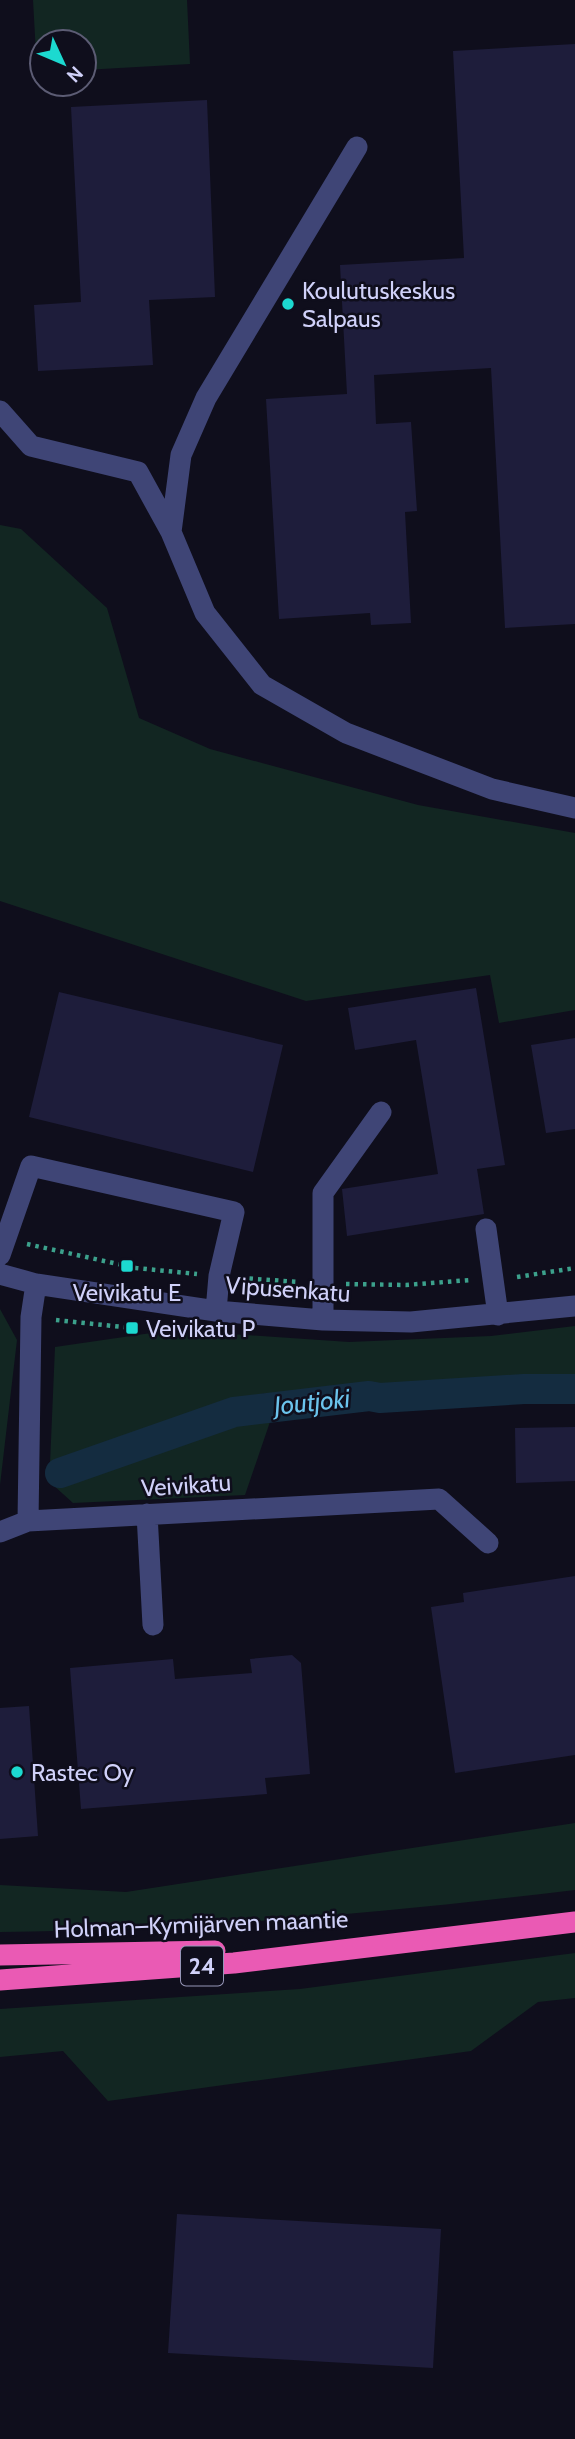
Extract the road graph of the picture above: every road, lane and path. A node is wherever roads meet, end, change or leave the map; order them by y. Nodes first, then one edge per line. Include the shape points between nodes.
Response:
1 (357, 147) dead end
2 (0, 411) edge
3 (171, 532) junction
4 (575, 808) edge
5 (381, 1112) dead end
6 (486, 1229) dead end
7 (3, 1246) edge
8 (575, 1268) edge
9 (0, 1274) edge
10 (219, 1276) junction
11 (492, 1278) junction
12 (323, 1283) junction
13 (36, 1284) junction
14 (575, 1306) edge
15 (216, 1311) junction
16 (498, 1315) junction
17 (31, 1317) junction
18 (323, 1320) junction
19 (132, 1328) dead end
20 (147, 1514) junction
21 (28, 1521) junction
22 (0, 1532) edge
23 (488, 1542) dead end
24 (153, 1625) dead end
25 (575, 1923) edge
26 (403, 1944) junction
27 (0, 1955) edge
28 (0, 1980) edge

1 - 3 street via 206,398 181,455
2 - 3 street via 31,446 138,472
3 - 4 street via 205,613 261,685 346,733 492,789
5 - 12 street via 323,1193
6 - 11 street
7 - 10 path
7 - 10 street via 31,1166 234,1212
8 - 11 path
9 - 13 street, Vipusenkatu
10 - 12 path
10 - 15 street
11 - 12 path via 406,1285
11 - 16 street
12 - 18 street
13 - 15 street, Vipusenkatu
13 - 17 street
14 - 16 street, Vipusenkatu
15 - 18 street, Vipusenkatu
16 - 18 street, Vipusenkatu via 411,1322
17 - 19 path
17 - 21 street
20 - 21 street, Veivikatu
20 - 23 street, Veivikatu via 439,1499
20 - 24 street
21 - 22 street, Veivikatu
25 - 26 highway, Holman–Kymijärven maantie / 24
26 - 27 highway, Holman–Kymijärven maantie / 24
26 - 28 highway, Holman–Kymijärven maantie / 24 via 234,1964

